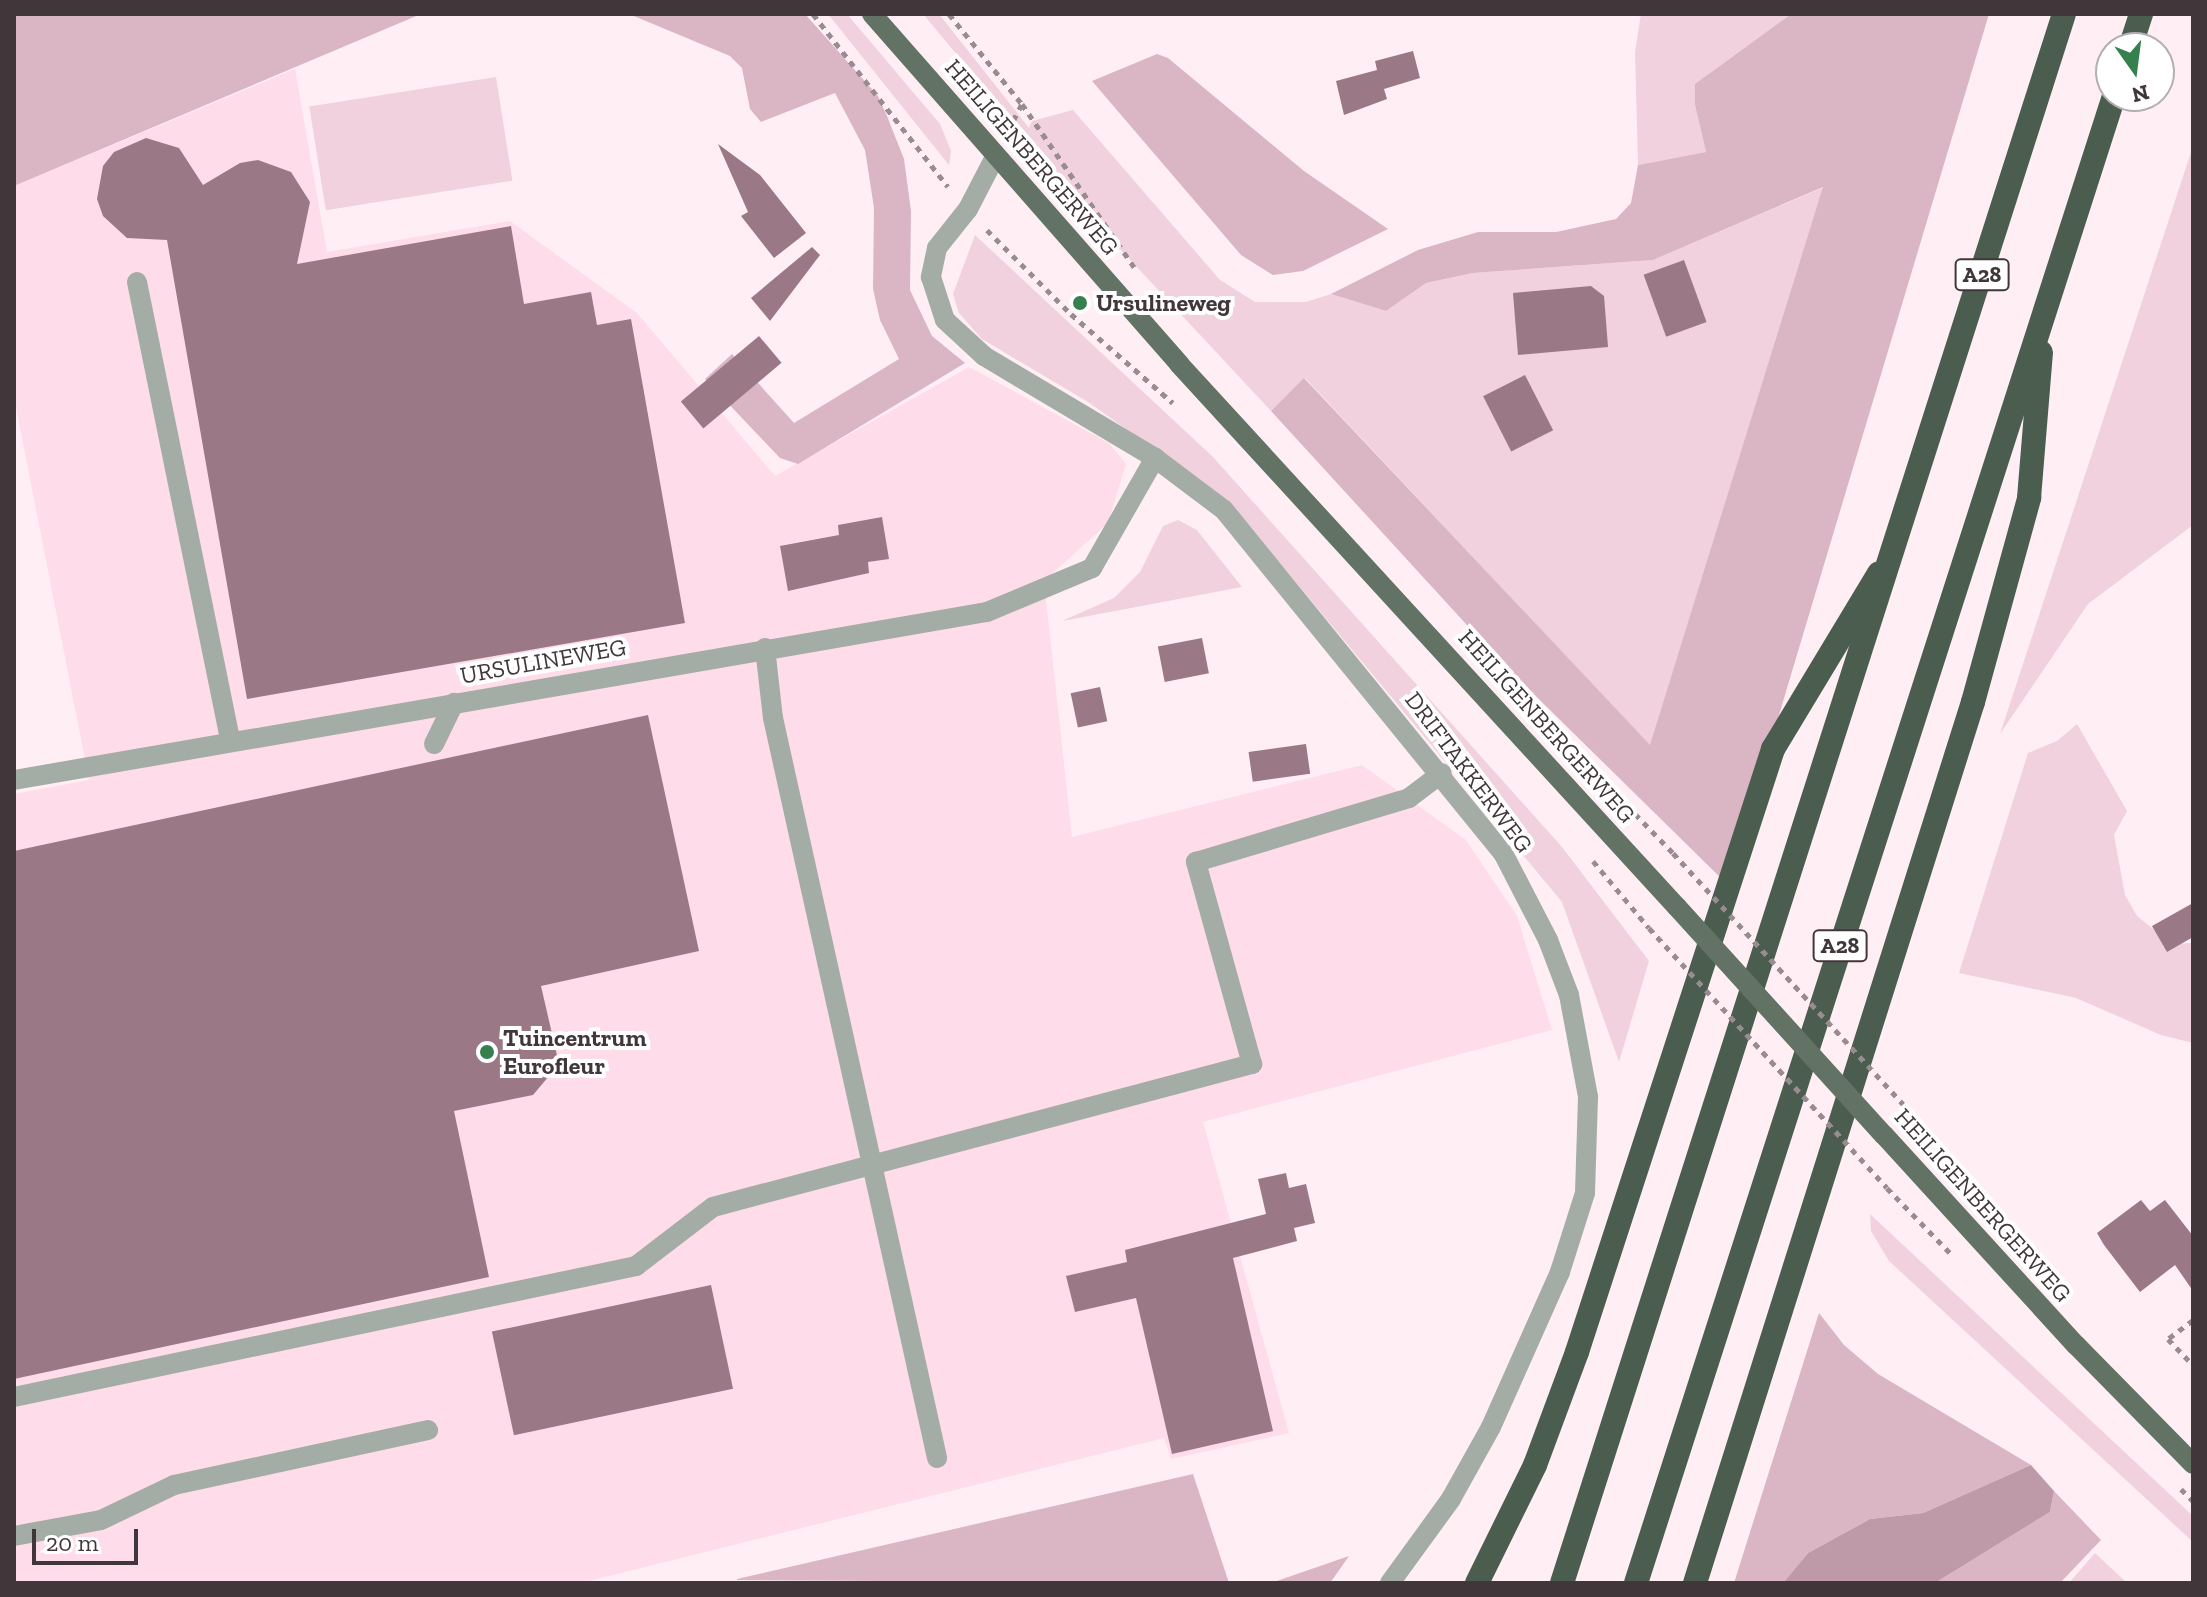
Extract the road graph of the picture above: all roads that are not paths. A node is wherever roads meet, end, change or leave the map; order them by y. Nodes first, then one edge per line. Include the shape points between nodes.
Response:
1 (872, 14) edge
2 (2064, 14) edge
3 (2109, 112) edge
4 (995, 157) junction
5 (137, 282) dead end
6 (2045, 310) junction
7 (1155, 458) junction
8 (1901, 536) junction
9 (765, 648) junction
10 (454, 703) junction
11 (230, 741) junction
12 (434, 744) dead end
13 (1442, 773) junction
14 (14, 780) edge
15 (873, 1165) junction
16 (14, 1397) edge
17 (428, 1430) dead end
18 (937, 1458) dead end
19 (2193, 1464) edge
20 (14, 1536) edge
21 (1390, 1583) edge
22 (1477, 1583) edge
23 (1562, 1583) edge
24 (1636, 1583) edge
25 (1695, 1583) edge

1 - 4 main road, HEILIGENBERGERWEG
2 - 8 highway, A28
3 - 6 highway, A28
4 - 7 street, DRIFTAKKERWEG via 968,209 944,236 933,263 933,293 945,320 984,356
4 - 19 main road, HEILIGENBERGERWEG, bridge via 2076,1345
5 - 11 street
6 - 24 highway, A28
6 - 25 highway, A28 via 2029,498 1985,658
7 - 9 street, URSULINEWEG via 1092,568 987,612
7 - 13 street, DRIFTAKKERWEG via 1224,510
8 - 22 highway, A28 via 1773,749 1577,1352 1535,1465
8 - 23 highway, A28
9 - 10 street, URSULINEWEG
9 - 15 street via 773,718
10 - 11 street, URSULINEWEG
10 - 12 street
11 - 14 street, URSULINEWEG
13 - 15 street via 1409,798 1196,862 1252,1064
13 - 21 street, DRIFTAKKERWEG via 1504,855 1565,983 1585,1074 1588,1166 1560,1272 1491,1427 1451,1499
15 - 16 street via 713,1207 636,1266
15 - 18 street
17 - 20 street via 174,1485 101,1520

